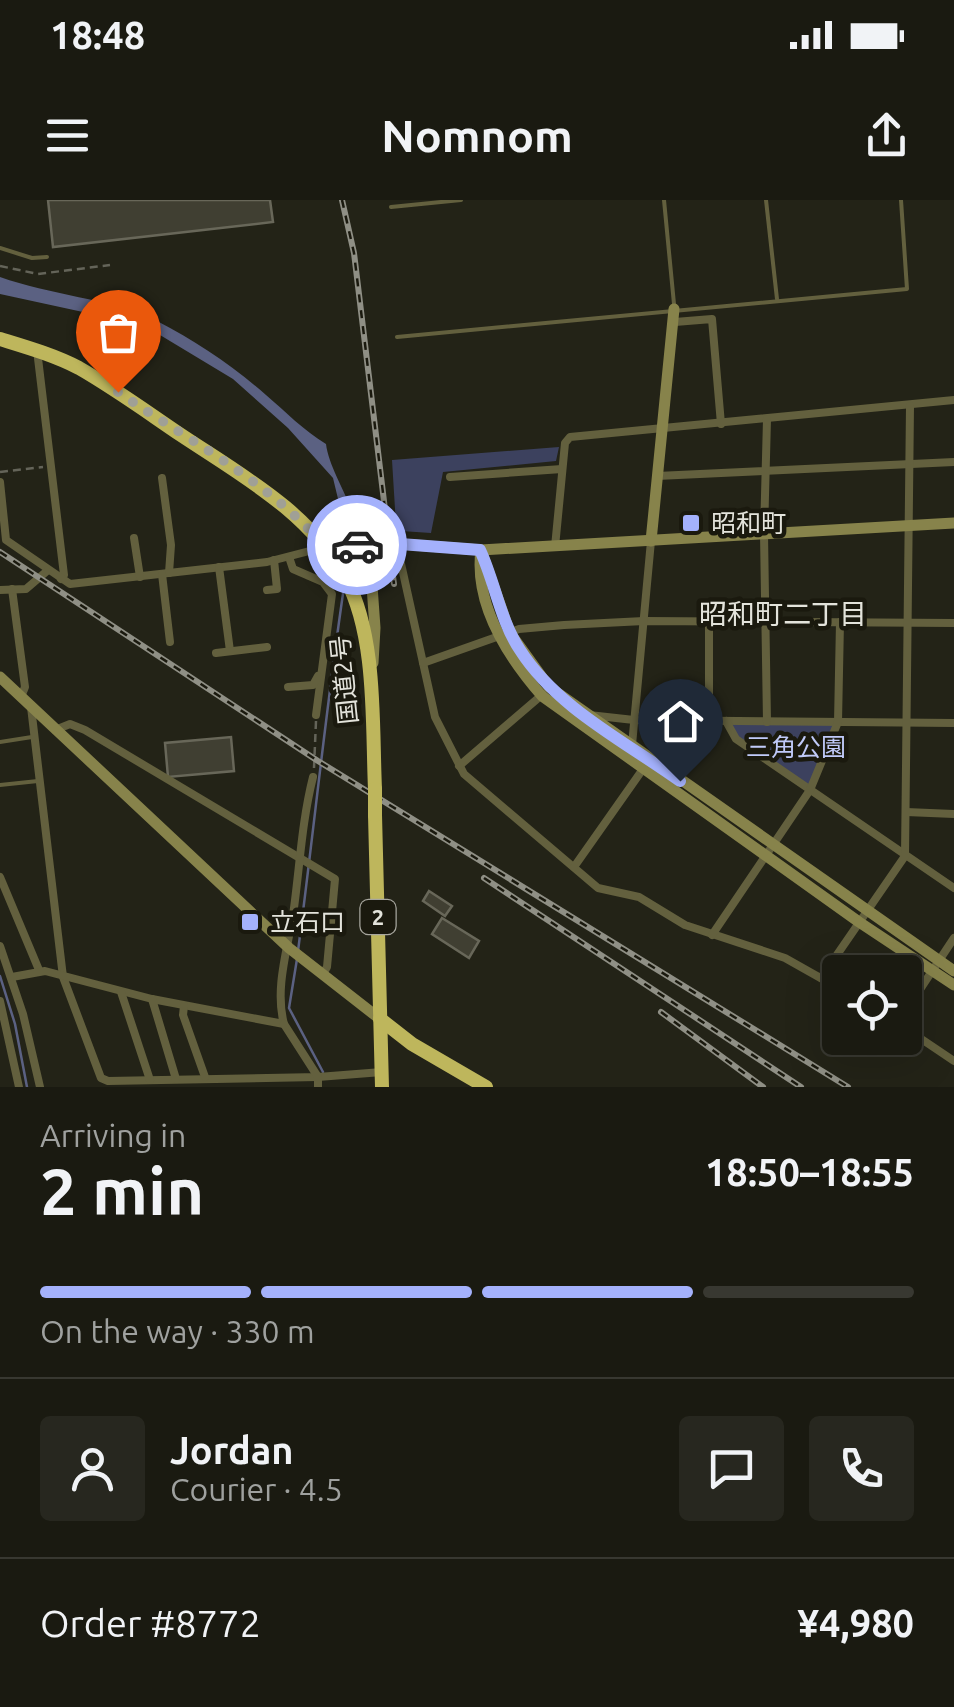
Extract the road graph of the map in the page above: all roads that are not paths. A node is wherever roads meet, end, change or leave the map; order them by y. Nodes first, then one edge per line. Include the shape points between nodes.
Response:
1 (461, 200) edge
2 (664, 200) edge
3 (766, 200) edge
4 (901, 200) edge
5 (391, 206) dead end
6 (0, 248) edge
7 (47, 257) dead end
8 (776, 300) junction
9 (675, 315) junction
10 (397, 337) dead end
11 (0, 339) edge
12 (36, 350) junction
13 (954, 400) edge
14 (910, 406) junction
15 (768, 419) junction
16 (721, 424) junction
17 (662, 430) junction
18 (954, 462) edge
19 (910, 464) junction
20 (562, 469) junction
21 (766, 472) junction
22 (657, 476) junction
23 (450, 477) dead end
24 (162, 478) dead end
25 (0, 482) edge
26 (954, 524) edge
27 (910, 526) junction
28 (764, 534) junction
29 (3, 538) edge
30 (134, 538) dead end
31 (651, 540) junction
32 (325, 547) junction
33 (398, 547) junction
34 (554, 547) junction
35 (480, 550) junction
36 (290, 556) junction
37 (274, 560) junction
38 (218, 567) junction
39 (47, 571) junction
40 (166, 574) junction
41 (140, 577) junction
42 (62, 579) junction
43 (12, 589) junction
44 (0, 590) edge
45 (267, 590) dead end
46 (644, 621) junction
47 (709, 621) junction
48 (766, 621) junction
49 (840, 622) junction
50 (907, 623) junction
51 (954, 623) edge
52 (505, 635) junction
53 (170, 642) dead end
54 (267, 646) dead end
55 (230, 651) junction
56 (216, 652) dead end
57 (323, 663) junction
58 (423, 663) junction
59 (0, 677) edge
60 (288, 686) dead end
61 (370, 687) junction
62 (546, 692) junction
63 (20, 697) junction
64 (31, 707) junction
65 (316, 715) road end
66 (586, 715) junction
67 (634, 720) junction
68 (710, 721) junction
69 (726, 722) junction
70 (767, 722) junction
71 (838, 722) junction
72 (906, 722) junction
73 (954, 723) edge
74 (605, 728) junction
75 (55, 730) junction
76 (586, 730) junction
77 (32, 737) junction
78 (0, 742) edge
79 (630, 752) junction
80 (647, 764) junction
81 (459, 766) junction
82 (313, 777) road end
83 (38, 781) junction
84 (0, 784) edge
85 (810, 790) junction
86 (906, 812) junction
87 (954, 814) edge
88 (768, 850) junction
89 (905, 856) junction
90 (303, 861) junction
91 (574, 867) junction
92 (0, 878) edge
93 (954, 888) edge
94 (863, 917) junction
95 (712, 934) junction
96 (954, 938) edge
97 (0, 946) edge
98 (291, 950) junction
99 (935, 966) junction
100 (39, 970) junction
101 (954, 971) edge
102 (322, 974) junction
103 (12, 977) junction
104 (63, 977) junction
105 (821, 978) joint
106 (922, 986) edge
107 (954, 986) edge
108 (120, 992) junction
109 (152, 999) junction
110 (0, 1001) edge
111 (184, 1006) junction
112 (380, 1019) junction
113 (284, 1024) junction
114 (922, 1039) edge
115 (954, 1061) edge
116 (205, 1077) junction
117 (176, 1078) junction
118 (382, 1079) edge
119 (150, 1080) junction
120 (320, 1080) edge
121 (189, 1082) edge
122 (19, 1087) edge
123 (40, 1087) edge
124 (486, 1087) edge

1 - 5 lane
2 - 9 lane
3 - 8 lane
4 - 8 lane via 908,289
6 - 7 lane
8 - 9 lane
9 - 10 lane
9 - 16 street via 712,319
9 - 17 street
11 - 12 highway, 国道2号 / 2
12 - 32 highway, 国道2号 / 2 via 76,366 234,470
12 - 42 street
13 - 14 street
14 - 15 street
14 - 19 street
15 - 16 street
15 - 21 street
16 - 17 street
17 - 20 street via 570,438
17 - 22 street
18 - 19 street
19 - 21 street
19 - 27 street
20 - 23 street
20 - 34 street
21 - 22 street
21 - 28 street
22 - 31 street
24 - 40 street via 171,545
25 - 29 street
26 - 27 street
27 - 28 street
27 - 50 street
28 - 31 street
28 - 48 street
29 - 39 street
30 - 41 street
31 - 34 street
31 - 46 street
32 - 33 street
32 - 36 street
32 - 61 highway, 国道2号 / 2 via 351,593
33 - 35 street
33 - 58 street
33 - 61 street via 382,554 371,572
34 - 35 street
35 - 52 street
36 - 37 street
36 - 57 street via 293,569 323,582 332,594
37 - 38 street
37 - 45 street via 277,589
38 - 40 street
38 - 55 street
39 - 42 street
39 - 43 street via 26,588
40 - 41 street
40 - 53 street
41 - 42 street via 77,584
43 - 44 street
43 - 63 street via 25,687
46 - 47 street
46 - 52 street
46 - 67 street
47 - 48 street
47 - 68 street
48 - 49 street
48 - 70 street
49 - 50 street
49 - 71 street
50 - 51 street
50 - 72 street
52 - 58 street
52 - 62 street
54 - 55 street
55 - 56 street
57 - 60 street via 314,685
57 - 65 street
58 - 81 street via 436,717
59 - 63 street
61 - 112 highway, 国道2号 / 2, bridge
62 - 66 street
62 - 76 street
62 - 81 street
63 - 64 street
64 - 75 street
64 - 77 street
66 - 67 street
66 - 74 street
67 - 68 street
67 - 74 street
67 - 79 street
68 - 69 street
69 - 70 street
69 - 85 street via 736,739
70 - 71 street
71 - 72 street
71 - 85 street
72 - 73 street
72 - 86 street
74 - 76 street
74 - 79 street
75 - 90 street via 70,724 85,730
75 - 98 street
76 - 79 street
77 - 78 lane
77 - 83 street
79 - 80 street
80 - 88 street
80 - 91 street
81 - 91 street
82 - 90 street
83 - 84 lane
83 - 104 street
85 - 88 street
85 - 89 street
86 - 87 street
86 - 89 street
88 - 94 street
88 - 95 street
89 - 93 street
89 - 94 street
90 - 98 street
90 - 102 street via 336,883
91 - 95 street via 598,888 639,897
92 - 100 street
94 - 99 street
94 - 105 street
95 - 105 street via 785,958
96 - 99 street
97 - 103 street
98 - 102 street
98 - 113 street via 280,1009
99 - 101 street
99 - 106 street
99 - 107 street
100 - 103 street
100 - 104 street
102 - 112 street
103 - 123 street
104 - 108 street
104 - 119 street via 101,1078
108 - 109 street
108 - 119 street
109 - 111 street
109 - 117 street
110 - 122 street
111 - 113 street
111 - 116 street
112 - 118 highway, 国道2号 / 2
112 - 124 highway
113 - 120 street
114 - 115 street
116 - 120 street
116 - 121 street
117 - 119 street
117 - 121 street
118 - 120 street

